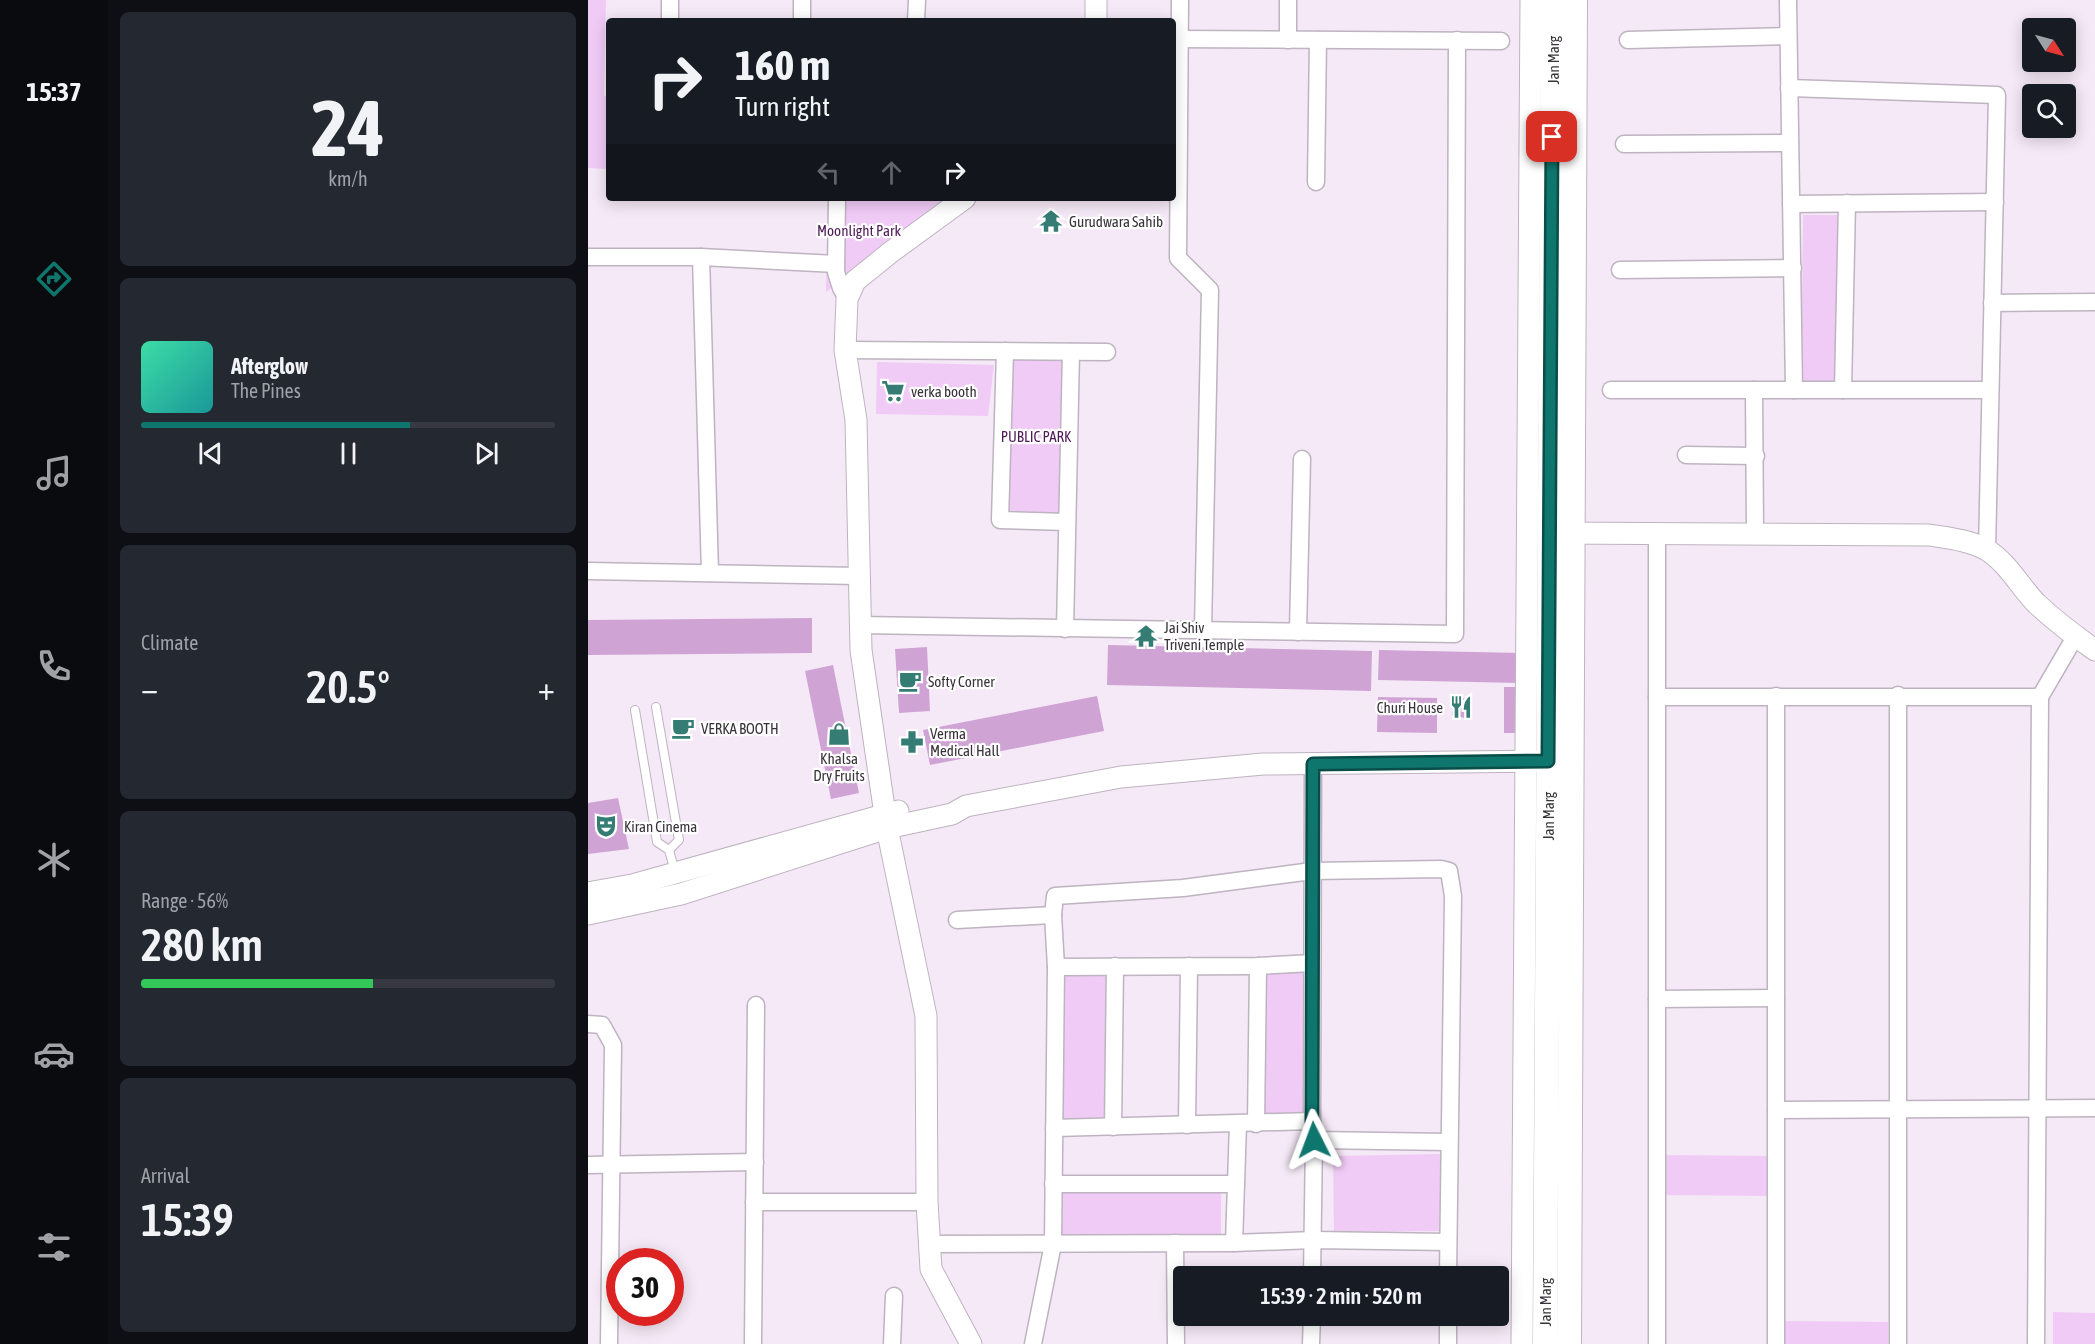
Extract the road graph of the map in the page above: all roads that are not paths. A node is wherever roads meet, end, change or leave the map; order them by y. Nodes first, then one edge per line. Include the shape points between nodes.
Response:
1 (670, 0) edge
2 (802, 0) edge
3 (917, 0) edge
4 (1096, 0) edge
5 (1180, 0) edge
6 (1288, 0) edge
7 (1531, 0) edge
8 (1553, 0) edge
9 (1575, 0) edge
10 (1788, 0) edge
11 (670, 18) edge
12 (802, 18) edge
13 (916, 18) edge
14 (1096, 18) edge
15 (1788, 36) junction
16 (1176, 39) edge
17 (1288, 40) junction
18 (1318, 40) junction
19 (1457, 40) junction
20 (1628, 40) dead end
21 (1501, 41) dead end
22 (1789, 88) junction
23 (1790, 143) junction
24 (1624, 144) dead end
25 (1316, 182) dead end
26 (837, 201) edge
27 (961, 201) edge
28 (1995, 202) junction
29 (1847, 203) junction
30 (1791, 204) junction
31 (588, 257) edge
32 (701, 257) junction
33 (836, 264) junction
34 (1793, 268) junction
35 (1620, 270) dead end
36 (847, 299) junction
37 (2095, 302) edge
38 (1992, 303) junction
39 (845, 351) junction
40 (1005, 351) junction
41 (1071, 352) junction
42 (1107, 352) dead end
43 (1611, 390) dead end
44 (1754, 390) junction
45 (1794, 390) junction
46 (1843, 390) junction
47 (1990, 390) junction
48 (1686, 455) dead end
49 (1756, 456) junction
50 (1302, 459) dead end
51 (1067, 522) junction
52 (1561, 533) junction
53 (1657, 534) junction
54 (1755, 534) junction
55 (1987, 550) junction
56 (588, 571) edge
57 (710, 573) junction
58 (859, 576) junction
59 (860, 625) junction
60 (1065, 629) junction
61 (1203, 630) junction
62 (1298, 632) junction
63 (2075, 637) junction
64 (2095, 650) edge
65 (1898, 695) junction
66 (1776, 696) junction
67 (1657, 697) junction
68 (2040, 697) junction
69 (656, 707) dead end
70 (635, 711) dead end
71 (1548, 761) junction
72 (1313, 764) junction
73 (886, 821) junction
74 (669, 850) junction
75 (1312, 871) junction
76 (675, 873) junction
77 (588, 893) edge
78 (681, 894) junction
79 (588, 914) edge
80 (1053, 915) junction
81 (957, 920) dead end
82 (1312, 963) junction
83 (1114, 966) junction
84 (1189, 966) junction
85 (1258, 966) junction
86 (1056, 967) junction
87 (1657, 999) junction
88 (1776, 999) junction
89 (756, 1005) dead end
90 (588, 1024) edge
91 (2036, 1108) junction
92 (2095, 1108) edge
93 (1898, 1109) junction
94 (1776, 1110) junction
95 (1312, 1121) junction
96 (1238, 1124) junction
97 (1256, 1124) junction
98 (1187, 1125) junction
99 (1113, 1127) junction
100 (1054, 1128) junction
101 (1314, 1140) junction
102 (1449, 1142) junction
103 (755, 1162) junction
104 (611, 1164) junction
105 (588, 1165) edge
106 (1236, 1184) junction
107 (1053, 1185) junction
108 (754, 1202) junction
109 (927, 1202) junction
110 (1313, 1240) junction
111 (1449, 1242) junction
112 (1175, 1243) junction
113 (1234, 1243) junction
114 (930, 1244) junction
115 (1053, 1244) junction
116 (1312, 1266) edge
117 (1448, 1266) edge
118 (894, 1296) dead end
119 (1312, 1326) edge
120 (1448, 1326) edge
121 (609, 1344) edge
122 (753, 1344) edge
123 (892, 1344) edge
124 (970, 1344) edge
125 (1033, 1344) edge
126 (1176, 1344) edge
127 (1311, 1344) edge
128 (1448, 1344) edge
129 (1522, 1344) edge
130 (1545, 1344) edge
131 (1569, 1344) edge
132 (1657, 1344) edge
133 (1776, 1344) edge
134 (1898, 1344) edge
135 (2036, 1344) edge

1 - 11 street
2 - 12 street
3 - 13 street
4 - 14 street
5 - 16 street
6 - 17 street
7 - 71 street
8 - 52 main road, Jan Marg
9 - 52 main road, Jan Marg
10 - 15 street
15 - 20 street
15 - 22 street
16 - 17 street
16 - 61 street via 1178,258 1210,290
17 - 18 street
18 - 19 street
18 - 25 street
19 - 21 street
19 - 62 street via 1455,634
22 - 23 street
22 - 28 street via 1997,95
23 - 24 street
23 - 30 street
26 - 33 street
27 - 36 street via 855,281
28 - 29 street
28 - 38 street
29 - 30 street
29 - 46 street
30 - 34 street
31 - 32 street
32 - 33 street
32 - 57 street
33 - 36 street via 837,279
34 - 35 street
34 - 45 street
36 - 39 street
37 - 38 street
38 - 47 street
39 - 40 street
39 - 58 street via 856,420
40 - 41 street
40 - 51 street via 1000,520
41 - 42 street
41 - 51 street
43 - 44 street
44 - 45 street
44 - 49 street
45 - 46 street
46 - 47 street
47 - 55 street
48 - 49 street
49 - 54 street
50 - 62 street
51 - 60 street
52 - 53 street
52 - 71 main road, Jan Marg
53 - 54 street
53 - 67 street
54 - 55 street via 1929,535
55 - 63 street via 2036,603
56 - 57 street
57 - 58 street
58 - 59 street
59 - 60 street
59 - 73 street
60 - 61 street
61 - 62 street
63 - 64 street
63 - 68 street
65 - 66 street
65 - 68 street
65 - 93 street
66 - 67 street
66 - 88 street
67 - 87 street
68 - 91 street
69 - 74 lane via 679,840
70 - 74 lane via 657,842
71 - 72 street
71 - 129 street
71 - 130 main road, Jan Marg
71 - 131 main road, Jan Marg
72 - 73 street via 1263,764 1121,777 966,806 953,801
72 - 75 street
73 - 76 street
73 - 78 street
73 - 109 street via 926,1016
74 - 76 lane
75 - 80 street via 1183,888 1056,896
75 - 82 street
75 - 102 street via 1449,871 1453,896
76 - 77 street
76 - 78 lane
78 - 79 street
80 - 81 street
80 - 86 street
82 - 85 street
82 - 95 street
83 - 84 street
83 - 86 street
83 - 99 street
84 - 85 street
84 - 98 street
85 - 97 street
86 - 100 street
87 - 88 street
87 - 132 street
88 - 94 street
89 - 103 street
90 - 104 street via 602,1025 612,1045
91 - 92 street
91 - 93 street
91 - 135 street
93 - 94 street
93 - 134 street
94 - 133 street
95 - 97 street
95 - 101 street
96 - 97 street
96 - 98 street
96 - 106 street
98 - 99 street
99 - 100 street
100 - 107 street
101 - 102 street
101 - 110 street
102 - 111 street
103 - 104 street
103 - 108 street
104 - 105 street
104 - 121 street
106 - 107 street
106 - 113 street
107 - 115 street
108 - 109 street
108 - 122 street
109 - 114 street
110 - 111 street
110 - 113 street
110 - 116 street
111 - 117 street
112 - 113 street
112 - 115 street
112 - 126 street
114 - 115 street
114 - 124 street via 931,1269
115 - 125 street
118 - 123 street
119 - 127 street
120 - 128 street

